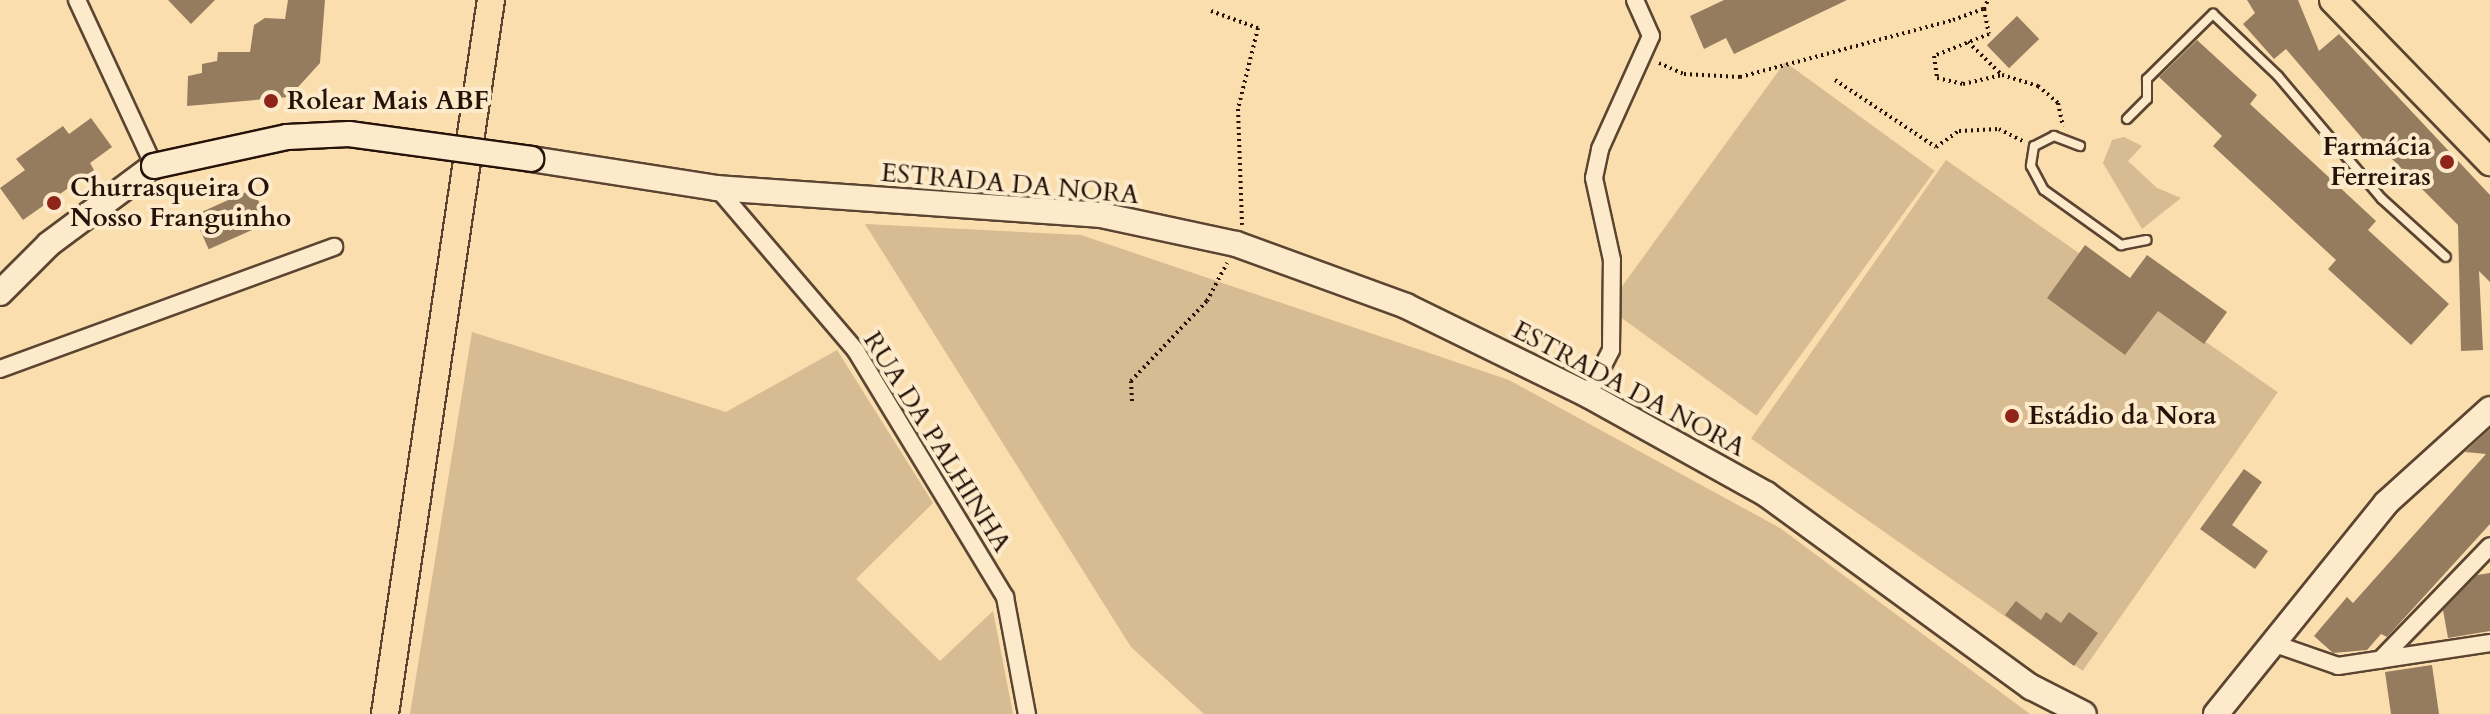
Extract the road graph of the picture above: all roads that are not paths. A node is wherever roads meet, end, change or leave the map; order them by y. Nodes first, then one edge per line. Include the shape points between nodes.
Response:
1 (77, 0) edge
2 (491, 0) edge
3 (504, 0) edge
4 (1635, 0) edge
5 (2333, 0) edge
6 (2127, 119) dead end
7 (2080, 146) road end
8 (2490, 162) edge
9 (154, 166) junction
10 (717, 188) junction
11 (460, 227) junction
12 (2147, 240) dead end
13 (334, 247) dead end
14 (2446, 257) dead end
15 (0, 293) edge
16 (0, 369) edge
17 (1588, 395) junction
18 (2490, 409) edge
19 (2490, 546) edge
20 (2417, 620) junction
21 (2490, 643) edge
22 (2275, 644) junction
23 (2434, 652) junction
24 (2380, 660) junction
25 (385, 714) edge
26 (1027, 714) edge
27 (2084, 714) edge
28 (2216, 714) edge

1 - 9 street
2 - 11 main road
3 - 11 main road
4 - 17 street via 1651,36 1600,149 1594,178 1612,260 1611,350
5 - 8 main road
6 - 14 lane via 2147,99 2147,79 2213,14 2278,76 2382,199
7 - 12 lane via 2054,136 2034,146 2031,166 2044,190 2121,245
9 - 10 street, ESTRADA DA NORA, bridge via 287,137 349,134
9 - 15 street, ESTRADA DA NORA via 49,244
10 - 17 street, ESTRADA DA NORA via 1101,215 1236,244 1406,306
10 - 26 street, RUA DA PALHINHA via 856,351 1005,597
11 - 25 main road
13 - 16 street
17 - 27 street, ESTRADA DA NORA via 1766,494 2031,687
18 - 22 street via 2356,537
19 - 20 street
20 - 23 street via 2415,638
20 - 24 street
21 - 23 street
22 - 24 street via 2338,666
22 - 28 street via 2239,680
23 - 24 street

